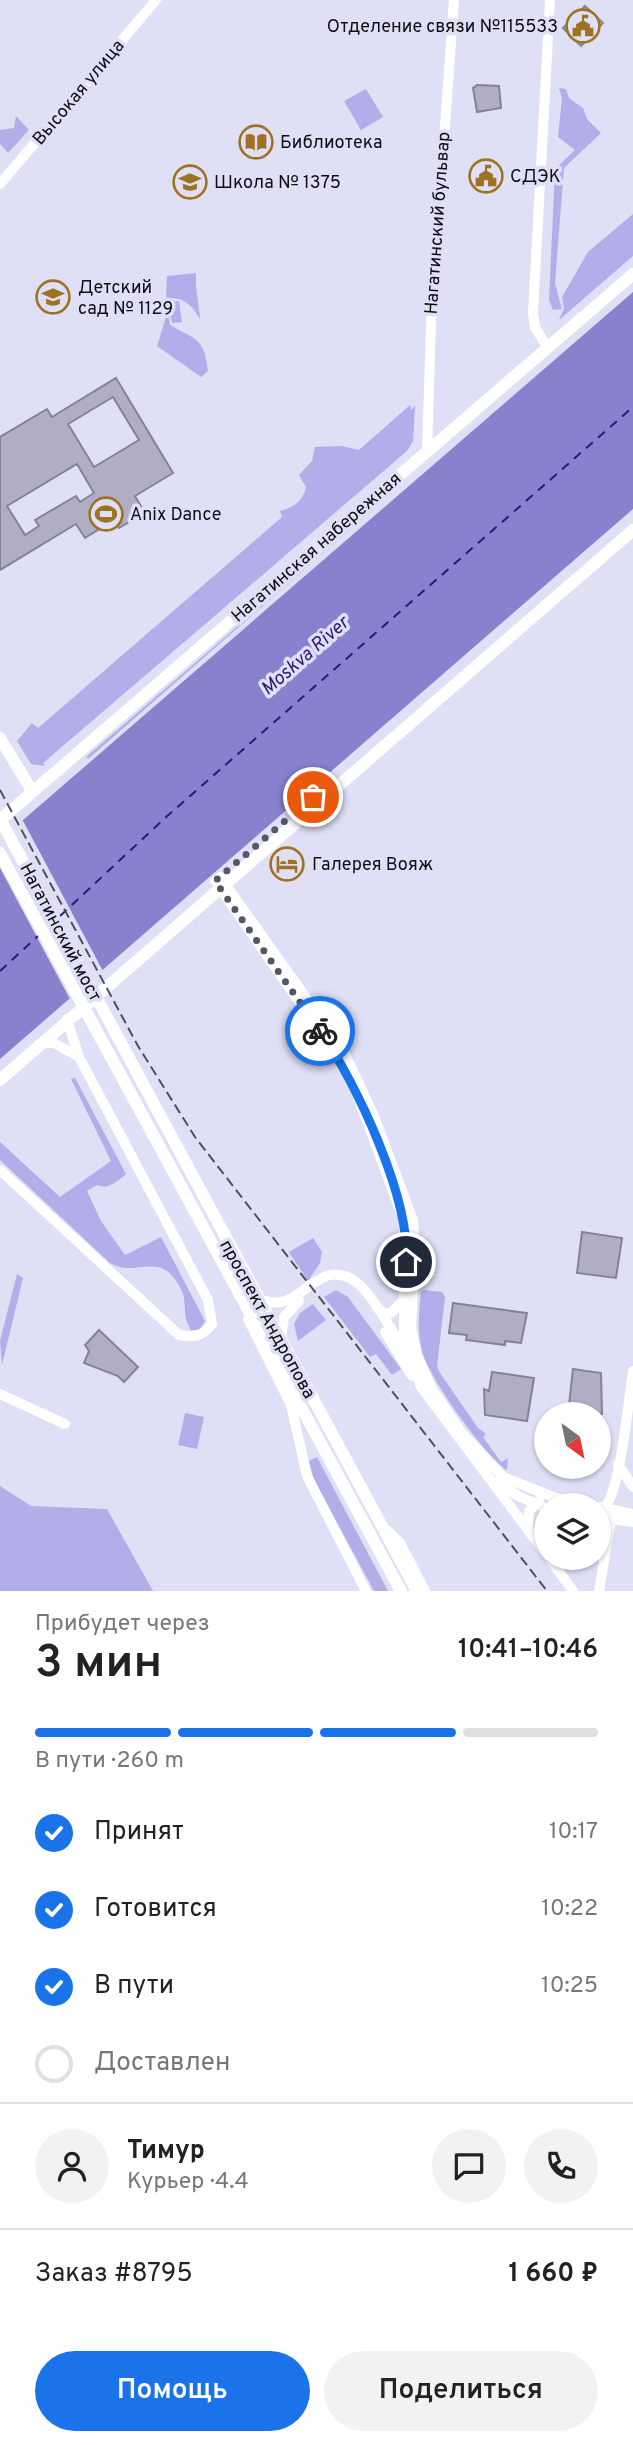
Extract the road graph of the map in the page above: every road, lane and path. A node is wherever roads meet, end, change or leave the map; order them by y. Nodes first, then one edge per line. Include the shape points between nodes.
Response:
1 (156, 0) edge
2 (454, 0) edge
3 (550, 0) edge
4 (0, 184) edge
5 (633, 274) edge
6 (535, 327) junction
7 (547, 347) junction
8 (533, 360) junction
9 (427, 427) junction
10 (438, 443) junction
11 (426, 452) junction
12 (633, 530) edge
13 (0, 738) edge
14 (32, 791) junction
15 (0, 820) edge
16 (0, 853) edge
17 (220, 882) junction
18 (67, 1019) junction
19 (40, 1043) junction
20 (122, 1045) joint
21 (109, 1051) joint
22 (79, 1057) junction
23 (0, 1070) edge
24 (0, 1080) edge
25 (0, 1170) edge
26 (237, 1285) junction
27 (403, 1297) junction
28 (256, 1298) junction
29 (376, 1308) junction
30 (411, 1328) junction
31 (397, 1338) junction
32 (283, 1346) junction
33 (633, 1371) edge
34 (427, 1388) junction
35 (0, 1394) edge
36 (65, 1424) dead end
37 (618, 1464) junction
38 (489, 1470) junction
39 (633, 1487) edge
40 (542, 1493) edge
41 (611, 1502) edge
42 (534, 1504) edge
43 (534, 1505) edge
44 (611, 1512) edge
45 (633, 1514) edge
46 (611, 1519) edge
47 (633, 1522) edge
48 (382, 1525) junction
49 (528, 1530) junction
50 (534, 1538) edge
51 (557, 1570) edge
52 (602, 1570) edge
53 (366, 1591) edge
54 (401, 1591) edge
55 (417, 1591) edge
56 (425, 1591) edge
57 (573, 1591) edge
58 (599, 1591) edge

1 - 4 street, Высокая улица
2 - 9 street, Нагатинский бульвар
3 - 6 street
5 - 7 main road, Нагатинская набережная
6 - 7 street
6 - 8 street
7 - 8 main road, Нагатинская набережная
8 - 10 main road, Нагатинская набережная
9 - 10 street
9 - 11 street, Нагатинский бульвар
10 - 11 main road, Нагатинская набережная
11 - 14 main road, Нагатинская набережная
12 - 17 main road via 566,589 486,647
13 - 14 main road
14 - 15 main road, Нагатинская набережная
15 - 20 main road, Нагатинский мост
16 - 21 main road, Нагатинский мост
17 - 18 main road
17 - 23 main road
17 - 27 street via 350,1079 403,1214 407,1241
17 - 30 street via 342,1048 364,1091 413,1220
18 - 19 main road
18 - 22 street
19 - 22 street via 54,1043
19 - 24 main road
20 - 28 main road, проспект Андропова
21 - 26 main road, проспект Андропова
22 - 25 street via 208,1300 212,1324 206,1332 179,1335
26 - 53 street via 253,1332 291,1405 307,1476
26 - 54 main road, проспект Андропова
27 - 29 street via 391,1313
27 - 31 street
28 - 29 street via 283,1304 326,1275 339,1275 357,1282
28 - 32 main road, проспект Андропова
29 - 31 street
30 - 31 street
30 - 34 street
31 - 32 street via 356,1291 332,1280 287,1311 280,1330
31 - 34 street
31 - 34 street via 401,1360
32 - 48 main road, проспект Андропова
33 - 37 street
34 - 38 street
35 - 36 street
37 - 39 street
37 - 41 street
38 - 40 street
38 - 42 street via 509,1491
38 - 49 street
43 - 49 street
44 - 45 street
46 - 47 street
48 - 55 main road, проспект Андропова
48 - 56 street via 400,1543
49 - 50 street
51 - 57 street
52 - 58 street

